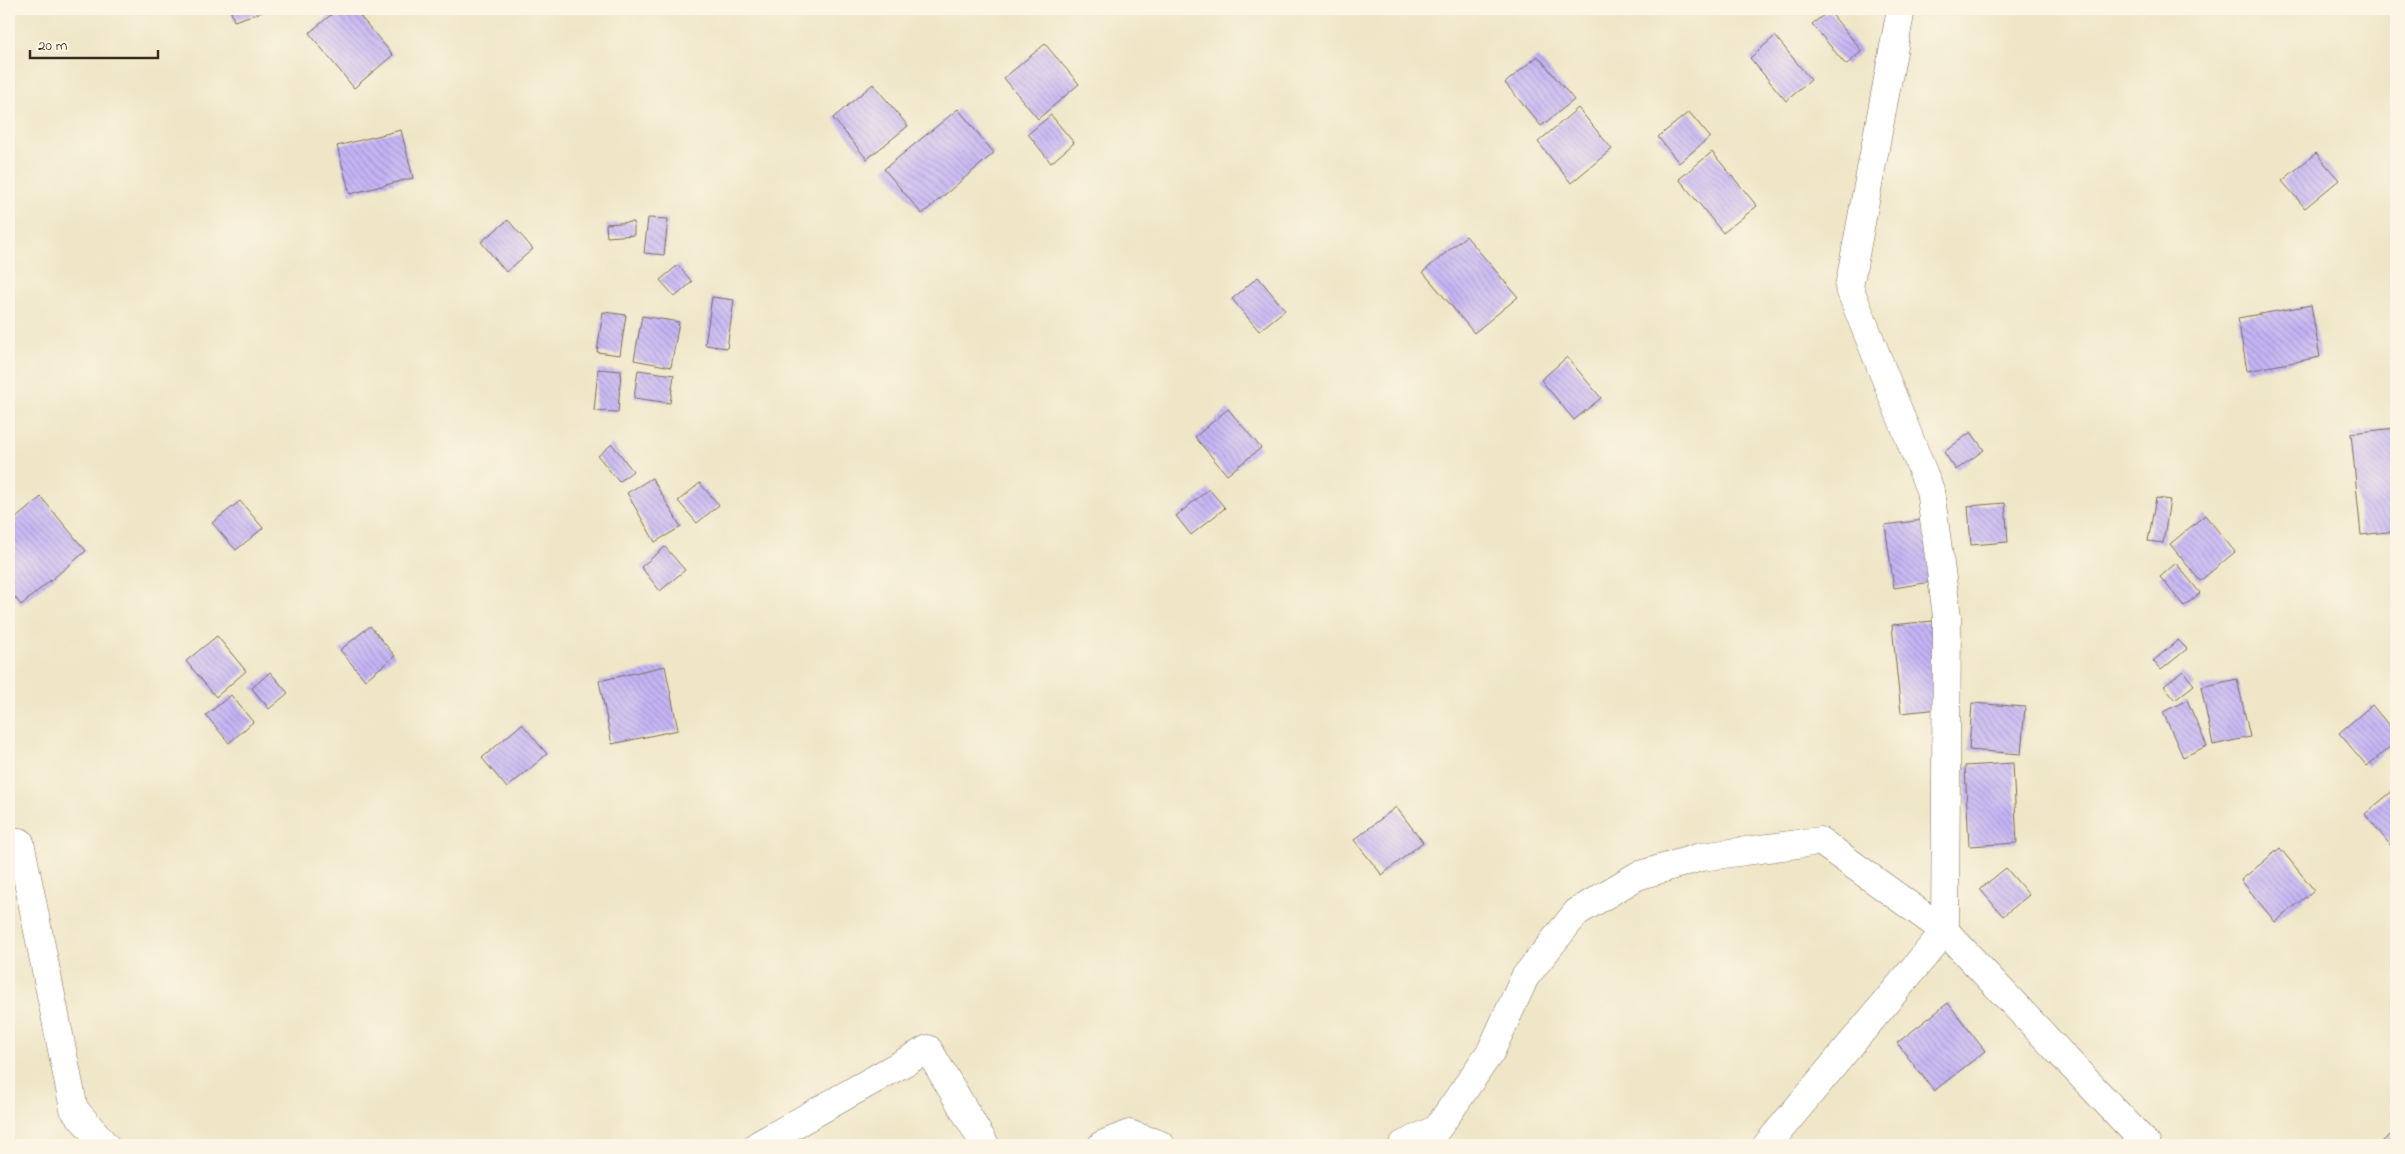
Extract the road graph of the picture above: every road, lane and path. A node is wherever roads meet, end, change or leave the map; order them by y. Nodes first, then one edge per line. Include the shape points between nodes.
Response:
1 (1901, 9) edge
2 (9, 842) edge
3 (1945, 931) junction
4 (105, 1145) edge
5 (758, 1145) edge
6 (985, 1145) edge
7 (1102, 1145) edge
8 (1161, 1145) edge
9 (1402, 1145) edge
10 (1767, 1145) edge
11 (2147, 1145) edge

1 - 3 street via 1849,287 1930,490 1947,616
2 - 4 street via 20,842 74,1108
3 - 9 street via 1820,841 1701,857 1637,876 1577,912 1525,977 1491,1051 1437,1129
3 - 10 street
3 - 11 street
5 - 6 street via 928,1049
7 - 8 street via 1129,1134

